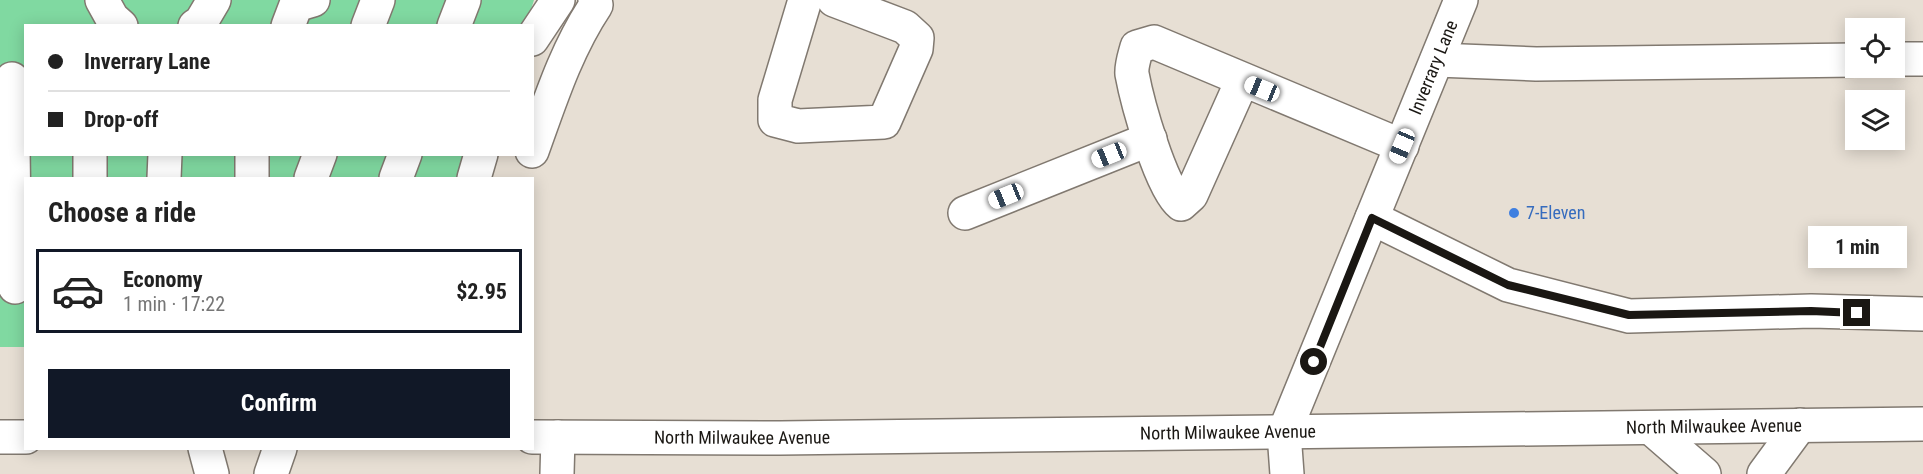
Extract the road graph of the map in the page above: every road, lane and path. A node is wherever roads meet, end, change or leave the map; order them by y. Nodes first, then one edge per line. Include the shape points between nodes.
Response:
1 (102, 0) edge
2 (214, 0) edge
3 (314, 0) edge
4 (378, 0) edge
5 (464, 0) edge
6 (558, 0) edge
7 (595, 0) edge
8 (805, 0) edge
9 (834, 0) edge
10 (1461, 0) edge
11 (119, 24) edge
12 (198, 24) edge
13 (289, 24) edge
14 (369, 24) edge
15 (455, 24) edge
16 (534, 36) edge
17 (1905, 59) edge
18 (1923, 59) edge
19 (1437, 60) junction
20 (1845, 60) edge
21 (13, 79) edge
22 (1242, 81) junction
23 (1150, 139) junction
24 (1402, 146) junction
25 (534, 147) edge
26 (90, 156) edge
27 (165, 156) edge
28 (252, 156) edge
29 (319, 156) edge
30 (404, 156) edge
31 (480, 156) edge
32 (531, 156) edge
33 (90, 177) edge
34 (164, 177) edge
35 (252, 177) edge
36 (311, 177) edge
37 (396, 177) edge
38 (474, 177) edge
39 (523, 177) edge
40 (965, 213) dead end
41 (1372, 218) junction
42 (13, 287) edge
43 (1923, 314) edge
44 (1923, 424) edge
45 (1800, 425) junction
46 (1651, 428) junction
47 (1284, 433) junction
48 (0, 437) edge
49 (24, 437) edge
50 (545, 437) edge
51 (206, 450) edge
52 (279, 450) edge
53 (212, 474) edge
54 (271, 474) edge
55 (557, 474) edge
56 (1287, 474) edge
57 (1704, 474) edge
58 (1764, 474) edge

1 - 11 main road
2 - 12 main road
3 - 13 main road via 296,5
4 - 14 main road
5 - 15 main road
6 - 16 main road
7 - 25 main road via 596,5 566,59
8 - 9 main road via 775,100 775,120 798,126 884,122 916,49 917,38 904,27
10 - 19 main road, Inverrary Lane
17 - 18 main road
19 - 20 main road via 1536,64
19 - 24 main road, Inverrary Lane
21 - 42 main road
22 - 23 main road via 1154,42 1137,46 1132,71
22 - 23 main road via 1191,195 1181,204 1172,197
22 - 24 main road
23 - 40 main road
24 - 41 main road, Inverrary Lane
26 - 33 main road
27 - 34 main road
28 - 35 main road
29 - 36 main road
30 - 37 main road
31 - 38 main road
32 - 39 main road
41 - 43 main road via 1508,285 1629,315 1811,311
41 - 47 main road, Inverrary Lane
44 - 45 main road, North Milwaukee Avenue
45 - 46 main road, North Milwaukee Avenue
45 - 58 main road
46 - 47 main road, North Milwaukee Avenue
46 - 57 main road
47 - 50 main road, North Milwaukee Avenue
47 - 56 main road
48 - 49 main road
50 - 55 main road
51 - 53 main road
52 - 54 main road

